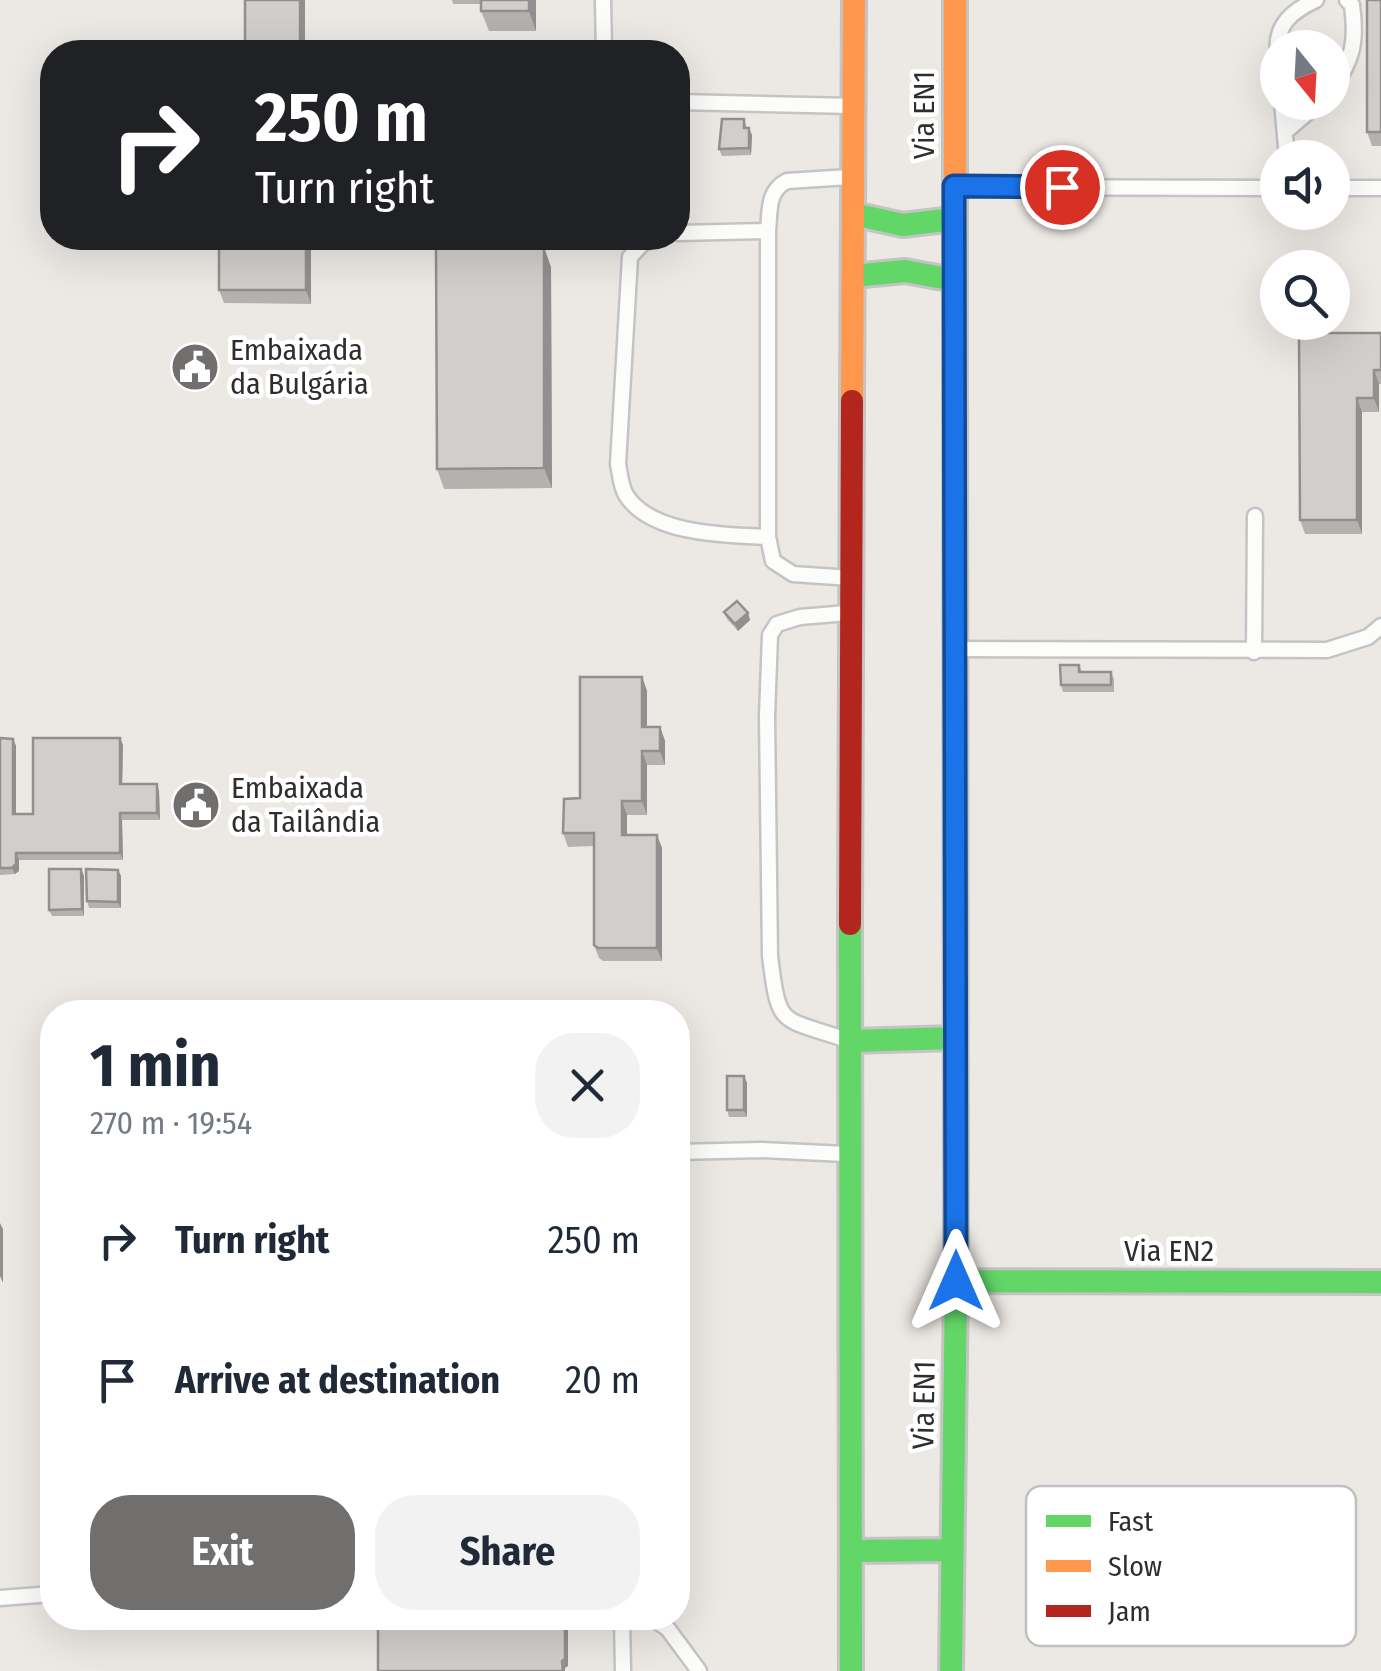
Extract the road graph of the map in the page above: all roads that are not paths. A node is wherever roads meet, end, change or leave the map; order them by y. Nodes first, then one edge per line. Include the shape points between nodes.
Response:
1 (603, 0) edge
2 (854, 0) edge
3 (955, 0) edge
4 (1316, 0) edge
5 (1347, 0) edge
6 (1279, 30) edge
7 (604, 40) edge
8 (1350, 64) edge
9 (690, 102) edge
10 (854, 106) junction
11 (1283, 120) edge
12 (1298, 120) edge
13 (1284, 132) junction
14 (1285, 140) edge
15 (854, 177) junction
16 (954, 186) junction
17 (1260, 188) edge
18 (1350, 188) edge
19 (1381, 188) edge
20 (854, 214) junction
21 (954, 219) junction
22 (768, 231) junction
23 (690, 233) edge
24 (637, 250) edge
25 (853, 276) junction
26 (954, 280) junction
27 (1256, 516) dead end
28 (768, 537) junction
29 (852, 578) junction
30 (852, 613) junction
31 (1381, 626) edge
32 (956, 649) junction
33 (1254, 652) junction
34 (955, 1038) junction
35 (850, 1041) junction
36 (690, 1152) edge
37 (849, 1154) junction
38 (956, 1281) junction
39 (1381, 1282) edge
40 (952, 1550) junction
41 (852, 1551) junction
42 (40, 1595) edge
43 (0, 1598) edge
44 (622, 1630) edge
45 (669, 1630) edge
46 (622, 1671) edge
47 (699, 1671) edge
48 (851, 1671) edge
49 (952, 1671) edge

1 - 7 lane
2 - 10 street
3 - 16 street, Via EN1
4 - 6 lane
5 - 8 lane
9 - 10 lane
10 - 15 street
11 - 13 lane
12 - 13 lane
13 - 14 lane
15 - 20 street
15 - 22 lane via 778,185
16 - 17 lane
16 - 21 street, Via EN1
18 - 19 lane
20 - 21 street via 906,228
20 - 25 street
21 - 26 street, Via EN1
22 - 23 lane
22 - 28 lane
24 - 28 lane via 630,258 618,464 626,494 668,526
25 - 26 street via 905,271
25 - 29 street
26 - 32 street, Via EN1
27 - 33 lane
28 - 29 lane via 773,561 793,574
29 - 30 street
30 - 35 street
30 - 35 lane via 777,624 770,635 767,716 775,994 788,1020
31 - 33 lane via 1328,650
32 - 33 lane
32 - 34 street, Via EN1
34 - 35 street
34 - 38 street, Via EN1
35 - 37 street
36 - 37 lane
37 - 41 street
38 - 39 street, Via EN2
38 - 40 street, Via EN1
40 - 41 street
40 - 49 street, Via EN1
41 - 48 street
42 - 43 lane
44 - 46 lane
45 - 47 lane

